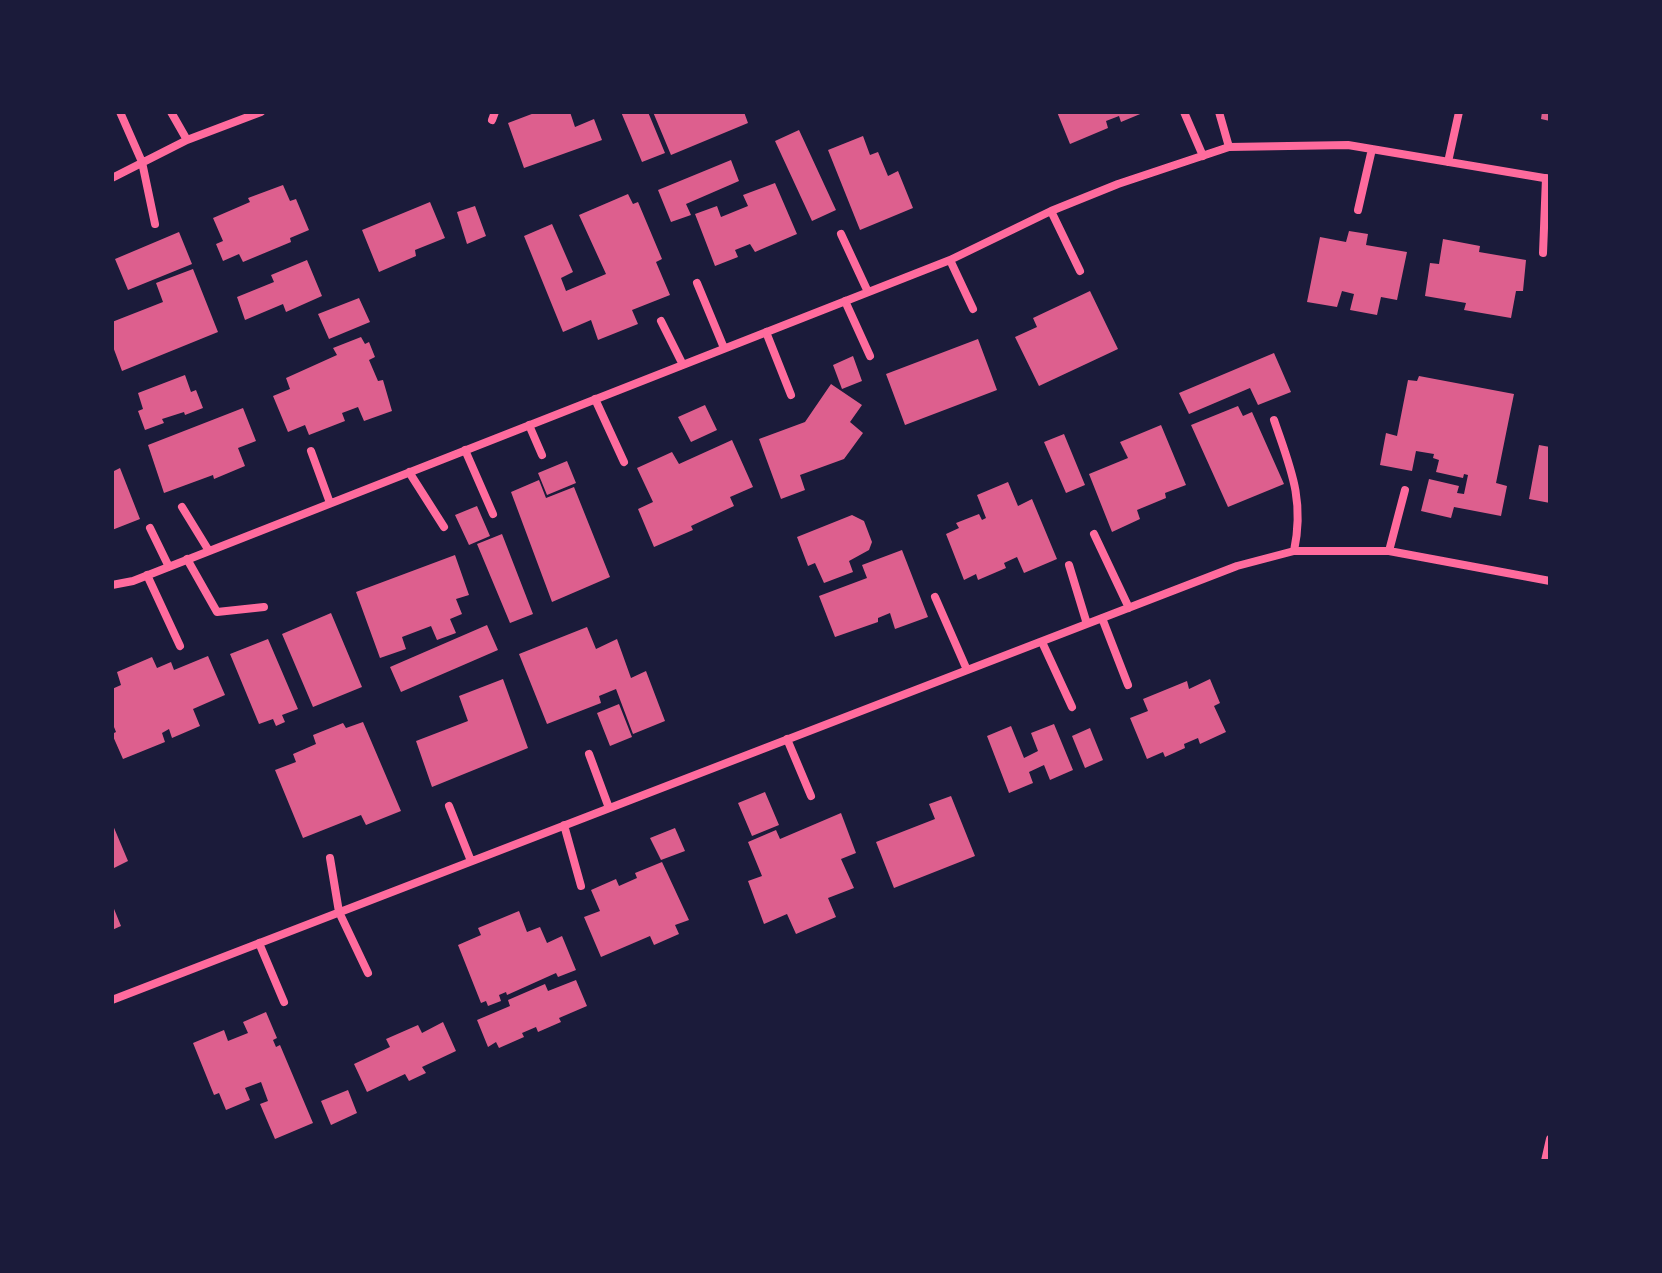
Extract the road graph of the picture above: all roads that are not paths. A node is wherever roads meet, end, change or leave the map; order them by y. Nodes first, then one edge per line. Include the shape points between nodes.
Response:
1 (120, 112) edge
2 (171, 112) edge
3 (261, 112) edge
4 (1184, 112) edge
5 (1219, 112) edge
6 (1459, 112) edge
7 (187, 140) junction
8 (1229, 147) junction
9 (1372, 149) junction
10 (1203, 156) junction
11 (142, 162) junction
12 (1448, 162) junction
13 (112, 178) edge
14 (1548, 179) edge
15 (1358, 210) dead end
16 (1051, 211) junction
17 (155, 224) dead end
18 (841, 234) dead end
19 (1543, 253) dead end
20 (950, 260) junction
21 (1080, 271) dead end
22 (697, 283) dead end
23 (868, 292) junction
24 (845, 301) junction
25 (973, 309) dead end
26 (661, 321) dead end
27 (766, 332) junction
28 (724, 348) junction
29 (870, 356) dead end
30 (683, 365) junction
31 (791, 395) dead end
32 (595, 399) junction
33 (1274, 420) dead end
34 (529, 425) junction
35 (465, 450) junction
36 (311, 451) dead end
37 (542, 455) dead end
38 (624, 462) dead end
39 (409, 472) junction
40 (1405, 490) dead end
41 (330, 503) junction
42 (182, 507) dead end
43 (493, 514) dead end
44 (444, 527) dead end
45 (150, 528) dead end
46 (1094, 534) dead end
47 (209, 551) junction
48 (1294, 551) junction
49 (1389, 551) junction
50 (187, 559) junction
51 (1069, 565) dead end
52 (169, 567) junction
53 (147, 575) junction
54 (1550, 581) edge
55 (112, 585) edge
56 (935, 597) dead end
57 (264, 607) dead end
58 (1129, 608) junction
59 (1102, 618) junction
60 (1087, 624) junction
61 (1042, 642) junction
62 (180, 646) dead end
63 (967, 670) junction
64 (1128, 685) dead end
65 (1072, 707) dead end
66 (787, 739) junction
67 (589, 754) dead end
68 (811, 796) dead end
69 (449, 806) dead end
70 (609, 808) junction
71 (564, 825) junction
72 (330, 858) dead end
73 (471, 861) junction
74 (581, 886) dead end
75 (339, 912) junction
76 (259, 943) junction
77 (368, 973) dead end
78 (112, 1000) edge
79 (284, 1002) dead end
80 (1550, 1139) edge
81 (1545, 1161) edge

1 - 11 street
2 - 7 street
3 - 7 street
4 - 10 street
5 - 8 street
6 - 12 street
7 - 11 street
8 - 9 street
8 - 10 street
9 - 12 street
9 - 15 street
10 - 16 street
11 - 13 street
11 - 17 street
12 - 14 street
14 - 19 street
16 - 20 street
16 - 21 street
18 - 23 street
20 - 23 street
20 - 25 street
22 - 28 street
23 - 24 street
24 - 27 street
24 - 29 street
26 - 30 street
27 - 28 street
27 - 31 street
28 - 30 street
30 - 32 street
32 - 34 street
32 - 38 street
33 - 48 street via 1292,468 1300,523
34 - 35 street
34 - 37 street
35 - 39 street
35 - 43 street
36 - 41 street
39 - 41 street
39 - 44 street
40 - 49 street
41 - 47 street
42 - 47 street
45 - 52 street
46 - 58 street
47 - 50 street
48 - 49 street
48 - 58 street via 1237,566
49 - 54 street
50 - 52 street
50 - 57 street via 217,612
51 - 60 street
52 - 53 street
53 - 55 street
53 - 62 street
56 - 63 street
58 - 59 street
59 - 60 street
59 - 64 street
60 - 61 street
61 - 63 street
61 - 65 street
63 - 66 street
66 - 68 street
66 - 70 street
67 - 70 street
69 - 73 street
70 - 71 street
71 - 73 street
71 - 74 street
72 - 75 street
73 - 75 street
75 - 76 street
75 - 77 street
76 - 78 street
76 - 79 street
80 - 81 street

